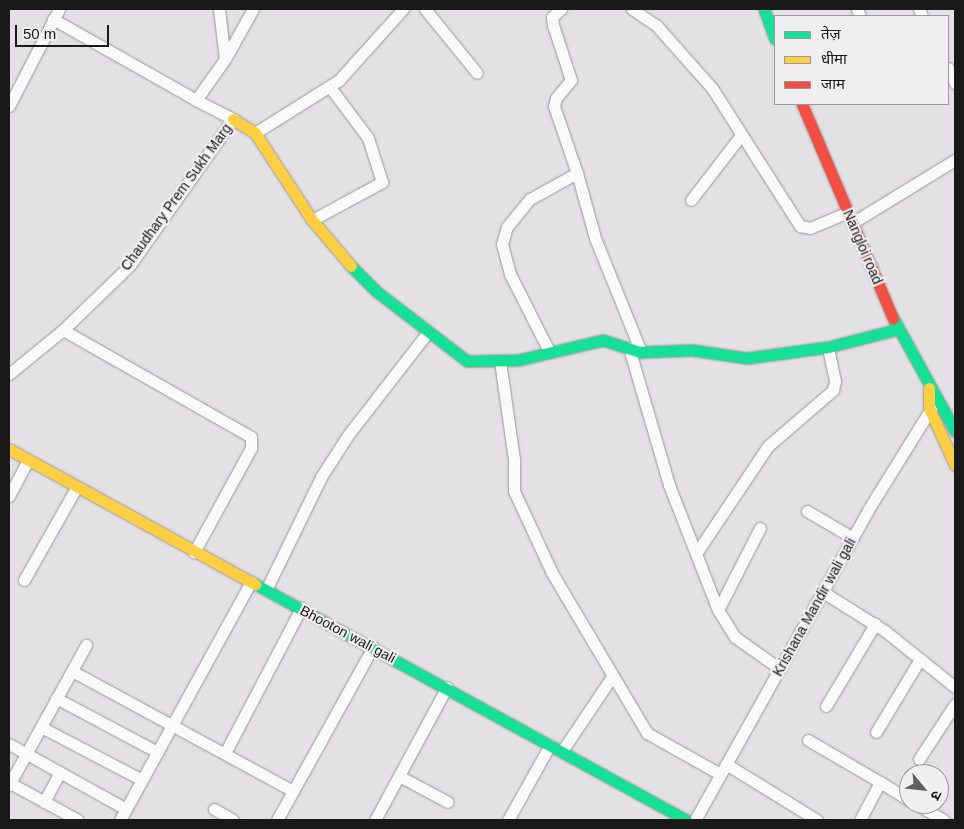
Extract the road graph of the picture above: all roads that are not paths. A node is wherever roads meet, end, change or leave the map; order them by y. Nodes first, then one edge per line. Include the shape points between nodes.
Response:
1 (219, 9) edge
2 (253, 9) edge
3 (403, 9) edge
4 (425, 9) edge
5 (561, 9) edge
6 (764, 9) edge
7 (638, 10) edge
8 (56, 14) edge
9 (774, 36) edge
10 (225, 59) junction
11 (949, 70) edge
12 (477, 73) dead end
13 (955, 83) edge
14 (330, 86) junction
15 (196, 100) junction
16 (802, 105) edge
17 (9, 106) edge
18 (233, 119) junction
19 (255, 133) junction
20 (741, 136) junction
21 (955, 160) edge
22 (577, 173) junction
23 (691, 200) dead end
24 (850, 218) junction
25 (312, 220) junction
26 (898, 329) junction
27 (63, 330) junction
28 (428, 332) junction
29 (828, 347) junction
30 (629, 348) junction
31 (550, 351) junction
32 (641, 352) junction
33 (500, 361) junction
34 (9, 374) edge
35 (929, 388) junction
36 (940, 399) junction
37 (929, 408) junction
38 (955, 431) edge
39 (9, 448) edge
40 (28, 460) junction
41 (955, 465) edge
42 (76, 488) junction
43 (9, 496) edge
44 (807, 511) dead end
45 (760, 528) dead end
46 (853, 538) junction
47 (194, 552) junction
48 (697, 552) junction
49 (24, 580) dead end
50 (251, 582) junction
51 (266, 590) junction
52 (823, 592) junction
53 (301, 608) junction
54 (718, 610) junction
55 (875, 624) junction
56 (86, 645) dead end
57 (373, 647) junction
58 (920, 660) junction
59 (780, 669) junction
60 (72, 671) junction
61 (611, 678) junction
62 (447, 687) junction
63 (955, 687) edge
64 (56, 698) junction
65 (955, 704) edge
66 (826, 706) dead end
67 (172, 724) junction
68 (40, 727) junction
69 (876, 732) dead end
70 (808, 740) dead end
71 (9, 744) edge
72 (550, 745) junction
73 (562, 751) junction
74 (157, 752) junction
75 (26, 753) junction
76 (225, 753) junction
77 (919, 759) dead end
78 (723, 769) junction
79 (60, 772) junction
80 (399, 776) junction
81 (142, 780) junction
82 (880, 782) junction
83 (9, 784) edge
84 (294, 791) junction
85 (899, 794) edge
86 (44, 802) junction
87 (448, 802) dead end
88 (126, 809) junction
89 (214, 809) dead end
90 (78, 820) edge
91 (120, 820) edge
92 (233, 820) edge
93 (277, 820) edge
94 (375, 820) edge
95 (508, 820) edge
96 (686, 820) edge
97 (695, 820) edge
98 (817, 820) edge
99 (860, 820) edge

1 - 10 street
2 - 10 street
3 - 14 street via 366,53
4 - 12 street
5 - 22 street via 552,20 571,80 556,98 554,106
6 - 9 street
7 - 20 street via 656,25 712,88
8 - 15 street, Chaudhary Prem Sukh Marg
8 - 17 street
10 - 15 street
11 - 13 street
14 - 19 street
14 - 25 street via 368,138 382,182
15 - 18 street, Chaudhary Prem Sukh Marg
16 - 24 street, Nangloi road
18 - 19 street
18 - 27 street, Chaudhary Prem Sukh Marg via 130,265
19 - 25 street
20 - 23 street
20 - 24 street via 803,229
21 - 24 street
22 - 31 street via 530,199 507,227 502,244 510,274
22 - 32 street via 595,238
24 - 26 street, Nangloi road
25 - 28 street via 376,291
26 - 29 street
26 - 35 street, Nangloi road
27 - 34 street, Chaudhary Prem Sukh Marg
27 - 47 street via 252,438 252,448
28 - 33 street via 467,361 481,358
28 - 51 street via 348,435 321,477
29 - 32 street via 747,358 692,350
29 - 48 street via 835,382 833,390 792,421 768,446 747,472
30 - 31 street via 604,340
30 - 32 street
30 - 48 street via 670,486
31 - 33 street
33 - 61 street via 513,450 514,492 552,573
35 - 36 street
35 - 37 street
36 - 37 street, Krishana Mandir wali gali
36 - 38 street
37 - 41 street
37 - 46 street, Krishana Mandir wali gali
39 - 40 street, Bhooton wali gali
40 - 42 street, Bhooton wali gali
40 - 43 street
42 - 47 street, Bhooton wali gali
42 - 49 street
44 - 46 street
45 - 54 street
46 - 52 street, Krishana Mandir wali gali
47 - 50 street, Bhooton wali gali
48 - 54 street
50 - 51 street, Bhooton wali gali
50 - 67 street
51 - 53 street, Bhooton wali gali
52 - 55 street
52 - 59 street, Krishana Mandir wali gali
53 - 57 street, Bhooton wali gali
53 - 76 street
54 - 59 street via 735,637
55 - 58 street
55 - 66 street
56 - 60 street
57 - 62 street, Bhooton wali gali
57 - 84 street
58 - 63 street
58 - 69 street
59 - 78 street, Krishana Mandir wali gali
60 - 64 street
60 - 67 street
61 - 73 street
61 - 78 street via 647,733
62 - 72 street, Bhooton wali gali
62 - 80 street
64 - 68 street
64 - 74 street
65 - 77 street
67 - 74 street
67 - 76 street
68 - 75 street
68 - 81 street
70 - 82 street
71 - 75 street
72 - 73 street, Bhooton wali gali
72 - 95 street
73 - 96 street, Bhooton wali gali
74 - 81 street
75 - 79 street
75 - 83 street
76 - 84 street
78 - 97 street, Krishana Mandir wali gali
78 - 98 street
79 - 86 street
79 - 88 street
80 - 87 street
80 - 94 street
81 - 88 street
82 - 85 street
82 - 99 street
83 - 86 street
84 - 93 street
86 - 90 street
88 - 91 street
89 - 92 street

